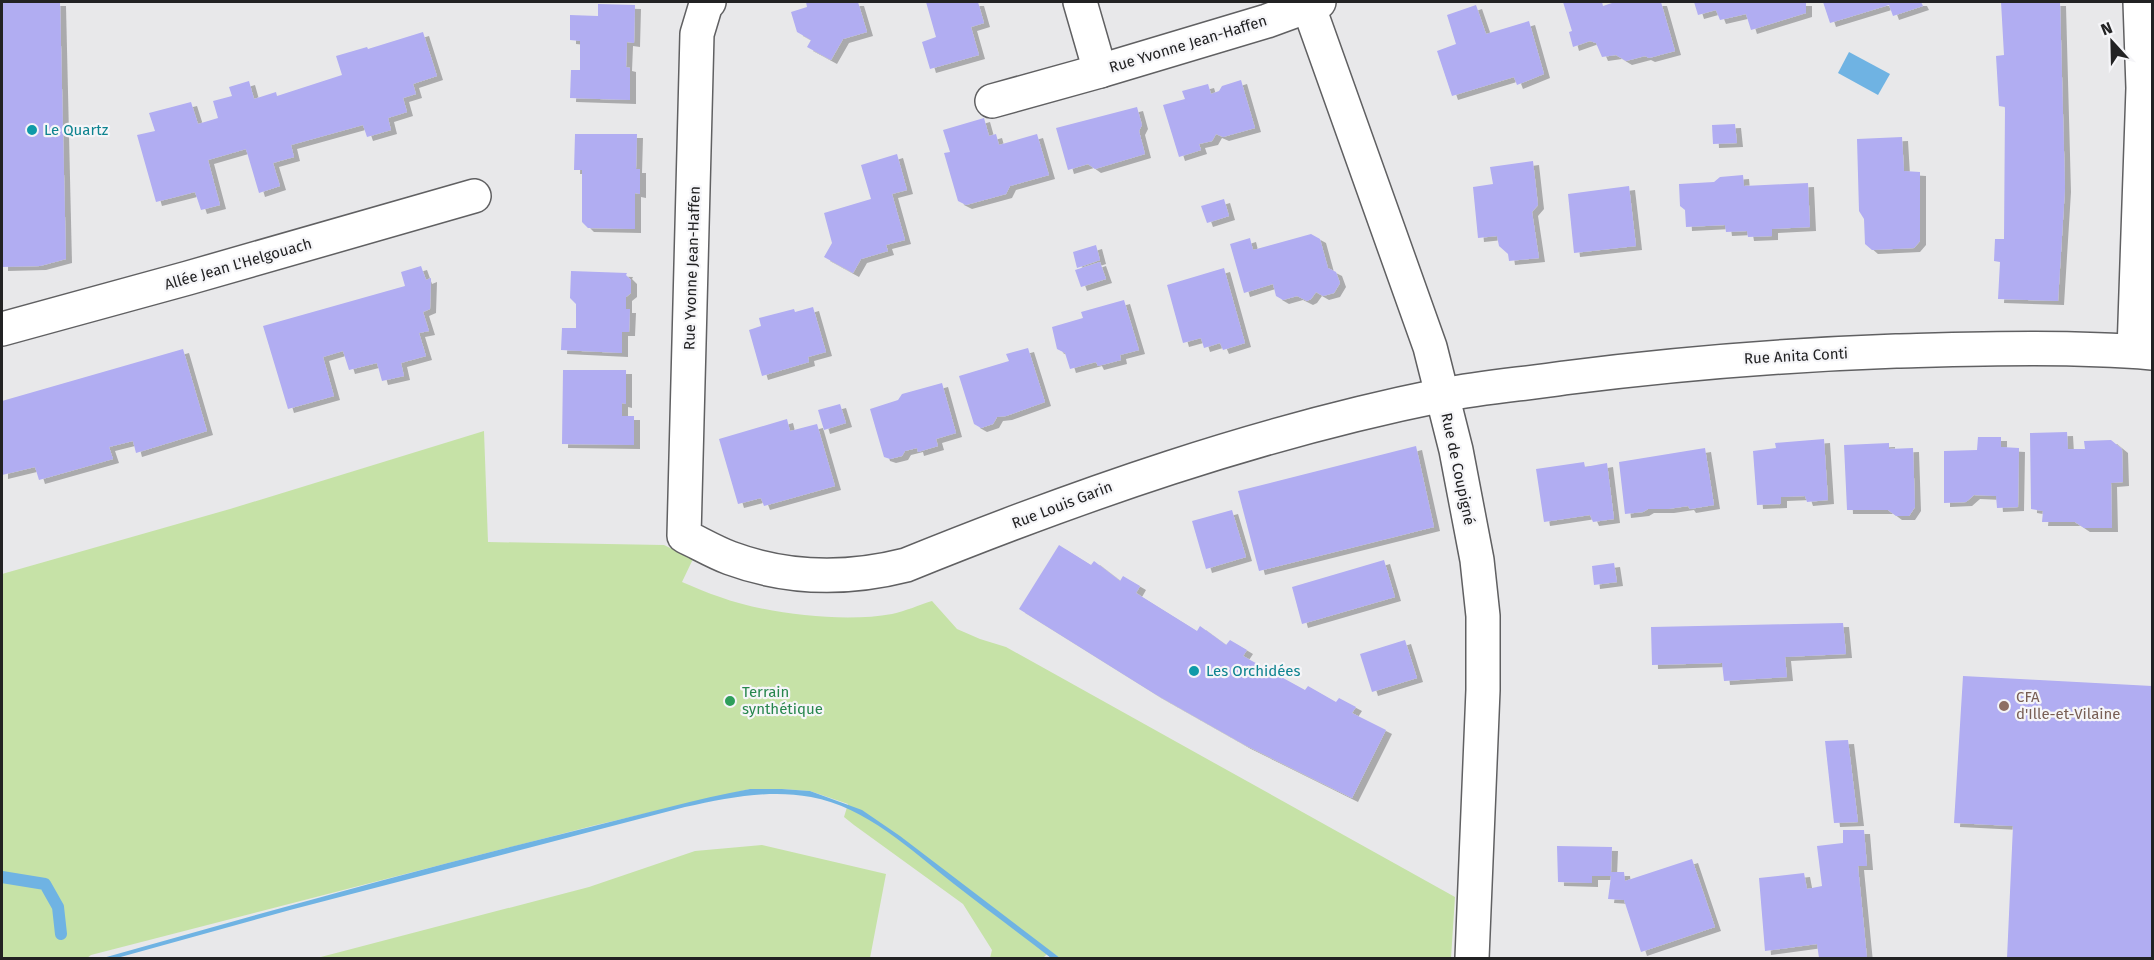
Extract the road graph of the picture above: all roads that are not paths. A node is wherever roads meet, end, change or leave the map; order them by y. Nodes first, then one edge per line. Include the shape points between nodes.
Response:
1 (709, 2) edge
2 (1080, 2) edge
3 (2140, 2) edge
4 (1312, 3) edge
5 (1100, 70) junction
6 (992, 101) dead end
7 (474, 196) dead end
8 (2, 329) edge
9 (2143, 352) edge
10 (1443, 395) junction
11 (684, 536) joint
12 (1472, 958) edge

1 - 11 street, Rue Yvonne Jean-Haffen via 697,34
2 - 5 street, Rue Yvonne Jean-Haffen
3 - 9 street
4 - 5 street, Rue Yvonne Jean-Haffen via 1267,21
4 - 10 street, Rue de Coupigné
5 - 6 street, Rue Yvonne Jean-Haffen
7 - 8 street, Allée Jean L'Helgouach
9 - 10 street, Rue Anita Conti via 1825,353 1621,371
10 - 11 street, Rue Louis Garin via 1271,438 1119,483 885,570 836,576 767,569
10 - 12 street, Rue de Coupigné via 1477,560 1483,616

